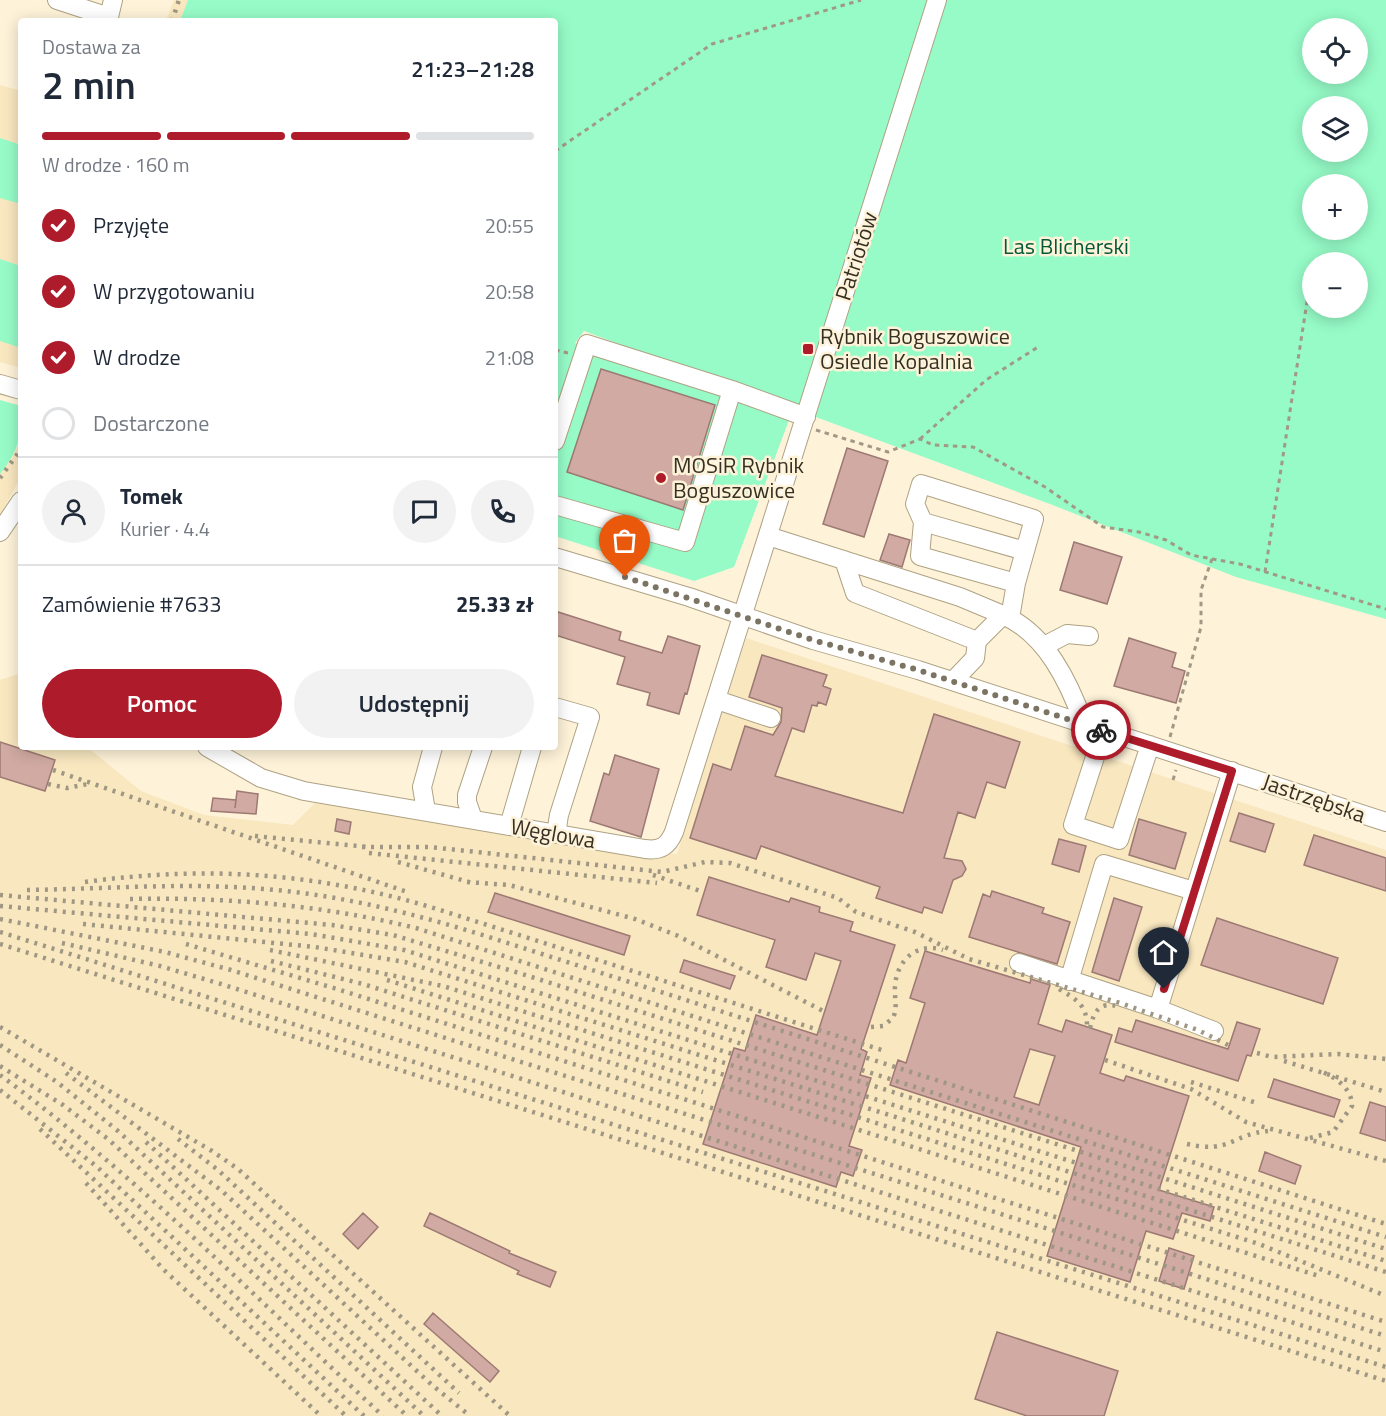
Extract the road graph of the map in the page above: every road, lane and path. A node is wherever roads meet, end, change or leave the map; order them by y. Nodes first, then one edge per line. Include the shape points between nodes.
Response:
1 (57, 0) edge
2 (861, 0) edge
3 (937, 0) edge
4 (111, 8) edge
5 (558, 149) edge
6 (1304, 318) edge
7 (1038, 347) dead end
8 (0, 384) edge
9 (18, 389) edge
10 (732, 390) junction
11 (804, 421) junction
12 (558, 432) edge
13 (920, 439) junction
14 (18, 505) edge
15 (558, 506) edge
16 (924, 522) junction
17 (0, 532) edge
18 (768, 536) junction
19 (1025, 551) junction
20 (558, 558) edge
21 (1212, 559) junction
22 (844, 560) junction
23 (1265, 572) junction
24 (1016, 583) junction
25 (1386, 609) edge
26 (743, 615) junction
27 (1006, 616) junction
28 (1089, 636) dead end
29 (1044, 646) junction
30 (976, 650) junction
31 (952, 681) junction
32 (1067, 685) junction
33 (981, 691) junction
34 (717, 700) junction
35 (558, 708) edge
36 (1041, 710) junction
37 (771, 717) dead end
38 (1084, 724) junction
39 (1169, 738) dead end
40 (1150, 746) junction
41 (212, 750) edge
42 (432, 750) edge
43 (482, 750) edge
44 (531, 750) edge
45 (1095, 757) dead end
46 (1177, 766) dead end
47 (1232, 771) junction
48 (1173, 780) dead end
49 (426, 811) junction
50 (473, 819) junction
51 (1386, 822) edge
52 (508, 826) junction
53 (556, 834) junction
54 (1194, 891) junction
55 (1019, 963) dead end
56 (1069, 981) junction
57 (1158, 1009) junction
58 (1214, 1031) dead end

1 - 4 street
2 - 5 path via 712,44
3 - 11 street, Patriotów
6 - 23 path
7 - 13 path via 986,380
8 - 9 street
10 - 11 street
10 - 12 street via 587,344
10 - 15 street via 685,542
11 - 13 path via 888,452
11 - 18 street, Patriotów
13 - 21 path via 933,445 973,447 1045,487 1103,527 1139,532 1166,540 1191,555
14 - 17 street
16 - 19 street
16 - 19 street via 915,504 921,484 1034,519
16 - 24 street via 920,556
18 - 22 street
18 - 26 street, Patriotów
19 - 24 street
20 - 26 street, Jastrzębska
21 - 23 path
21 - 39 path via 1201,590 1201,627
22 - 27 street
22 - 30 street via 855,593
23 - 25 path
24 - 27 street
26 - 31 street, Jastrzębska
26 - 34 street, Węglowa
27 - 29 street
27 - 30 street
28 - 29 street via 1067,634
29 - 32 street
30 - 31 street
30 - 33 street
31 - 33 street, Jastrzębska
32 - 36 street
32 - 38 street
33 - 36 street, Jastrzębska
34 - 37 street
34 - 53 street, Węglowa via 674,832 664,847 645,849
35 - 53 street via 590,717
36 - 38 street, Jastrzębska
38 - 40 street, Jastrzębska
40 - 45 street via 1119,840 1073,825
40 - 47 street, Jastrzębska
41 - 49 street, Węglowa via 261,778 289,788
42 - 49 street via 422,787
43 - 50 street via 467,802
44 - 52 street
46 - 48 path
47 - 51 street, Jastrzębska via 1321,792
47 - 54 street
49 - 50 street, Węglowa
50 - 52 street, Węglowa
52 - 53 street, Węglowa
54 - 56 street via 1104,864
54 - 57 street
55 - 56 street
56 - 57 street
57 - 58 street

